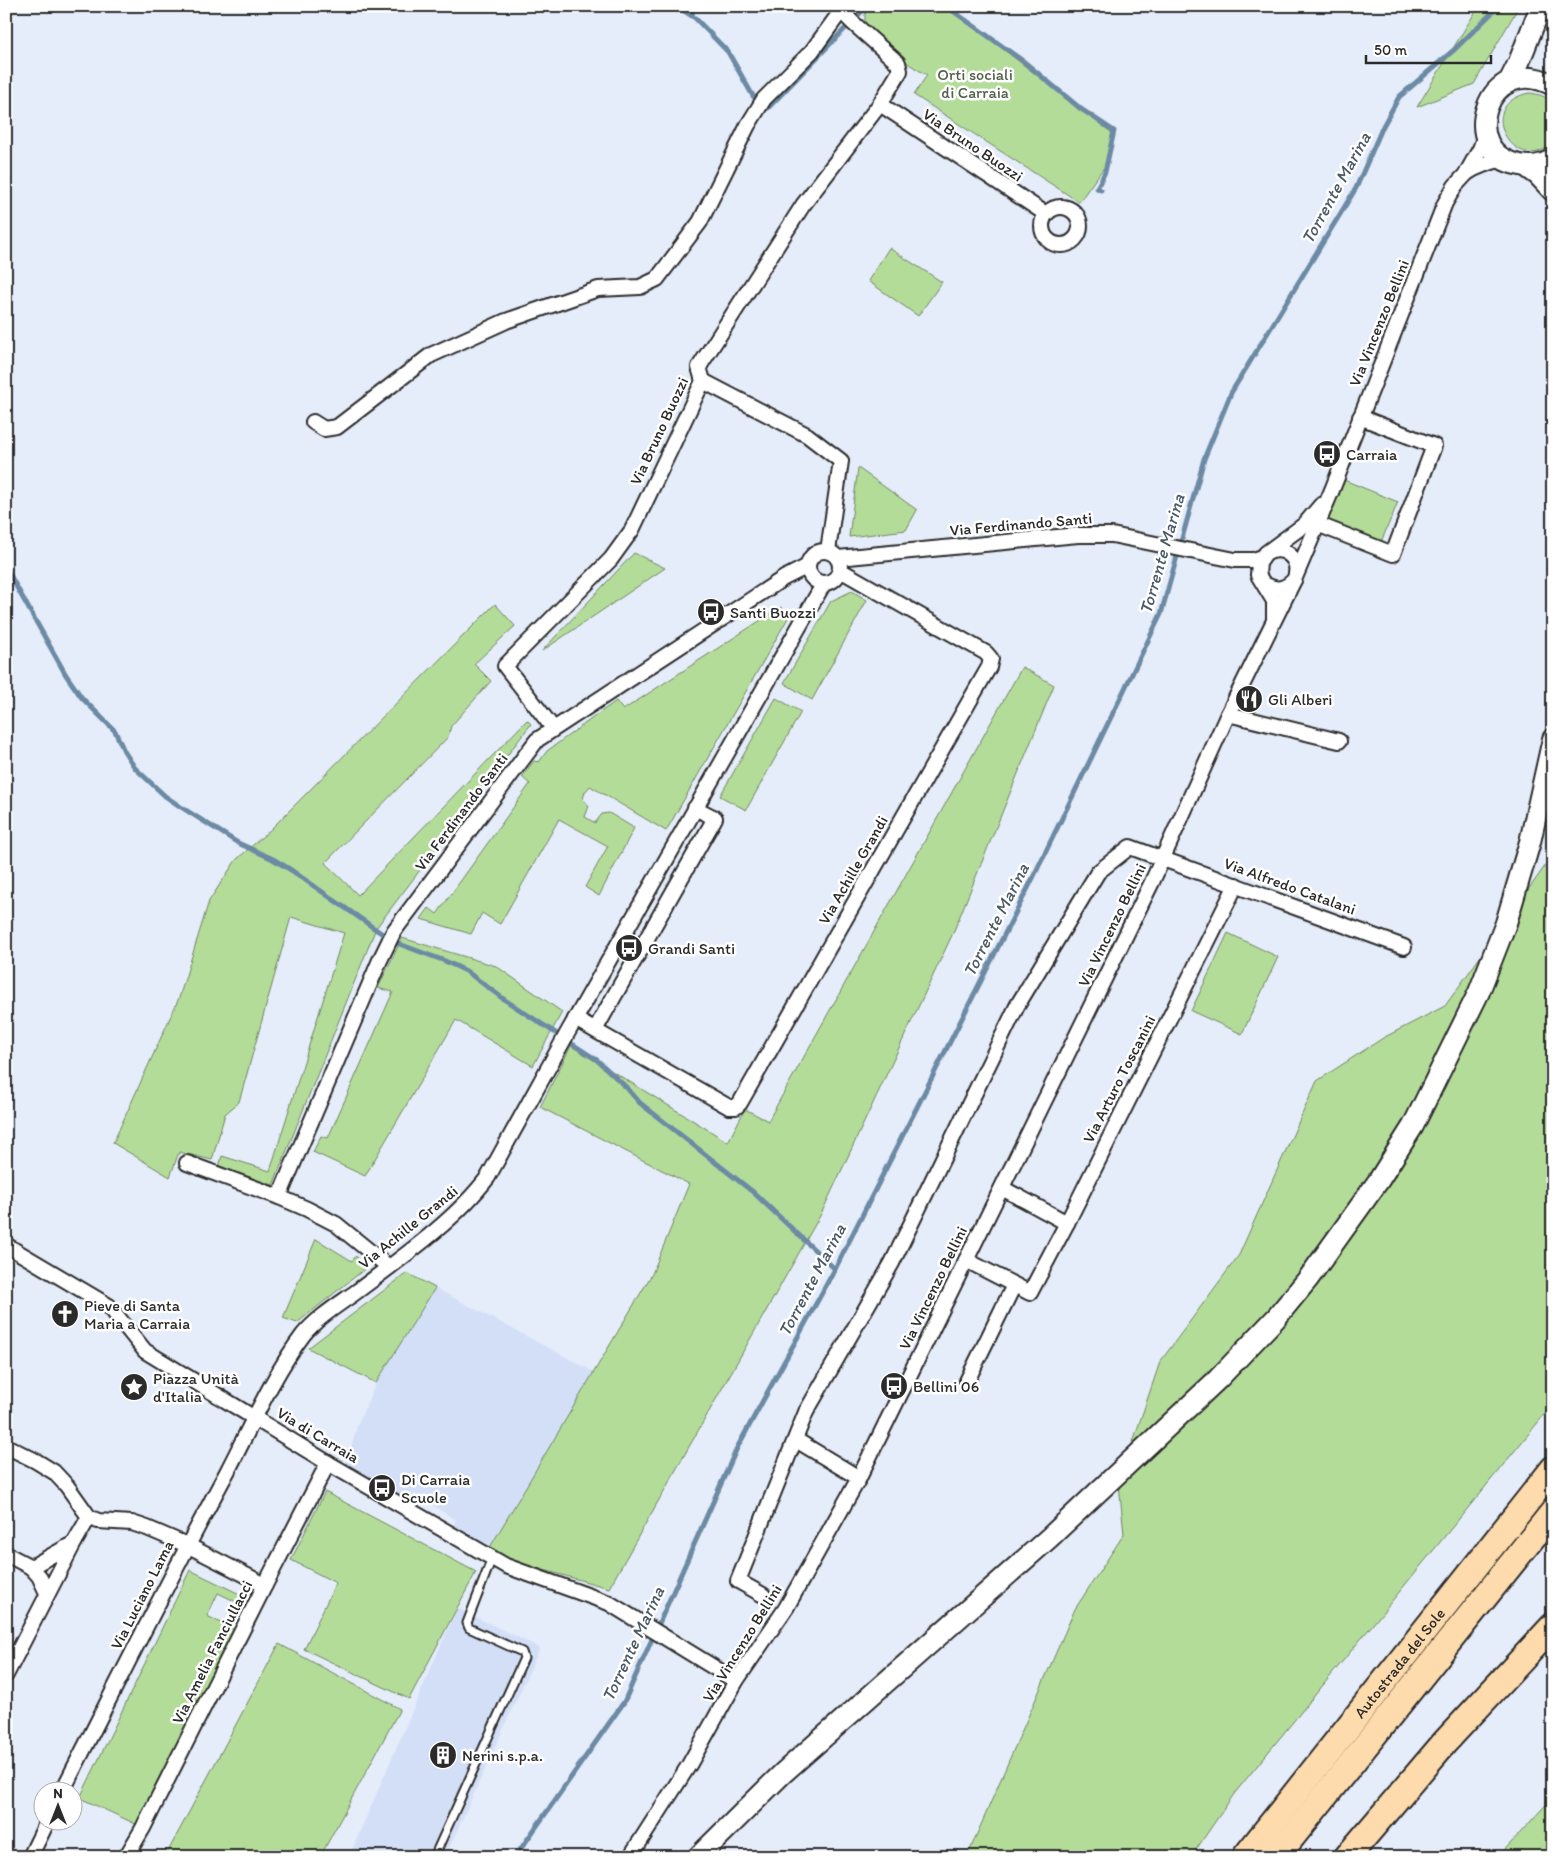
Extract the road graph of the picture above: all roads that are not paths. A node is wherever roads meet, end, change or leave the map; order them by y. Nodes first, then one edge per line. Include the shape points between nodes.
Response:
1 (1542, 6) edge
2 (844, 7) edge
3 (1528, 40) junction
4 (1508, 82) junction
5 (1548, 82) edge
6 (880, 104) junction
7 (1486, 135) junction
8 (1504, 159) junction
9 (1553, 159) edge
10 (1527, 166) junction
11 (1466, 174) junction
12 (1553, 191) edge
13 (1046, 214) dead end
14 (704, 381) junction
15 (1360, 417) junction
16 (313, 422) dead end
17 (1332, 490) junction
18 (1317, 524) junction
19 (1264, 555) junction
20 (835, 560) junction
21 (1234, 560) junction
22 (808, 566) junction
23 (1295, 578) junction
24 (1262, 580) junction
25 (824, 583) junction
26 (1273, 624) junction
27 (1228, 714) junction
28 (553, 728) junction
29 (1553, 739) edge
30 (1339, 741) dead end
31 (695, 808) junction
32 (1163, 859) junction
33 (1236, 886) junction
34 (1404, 946) dead end
35 (576, 1019) junction
36 (594, 1030) junction
37 (187, 1163) dead end
38 (1002, 1188) junction
39 (279, 1197) junction
40 (1067, 1223) junction
41 (6, 1245) edge
42 (966, 1260) junction
43 (389, 1267) junction
44 (1014, 1285) junction
45 (967, 1381) dead end
46 (256, 1418) junction
47 (796, 1440) junction
48 (6, 1446) edge
49 (328, 1462) junction
50 (1553, 1469) edge
51 (859, 1478) junction
52 (1553, 1512) edge
53 (89, 1517) junction
54 (74, 1543) junction
55 (187, 1545) junction
56 (6, 1554) edge
57 (492, 1558) junction
58 (31, 1567) junction
59 (265, 1585) junction
60 (47, 1593) junction
61 (762, 1595) dead end
62 (1553, 1626) edge
63 (6, 1675) edge
64 (736, 1682) junction
65 (68, 1780) edge
66 (43, 1830) edge
67 (30, 1857) edge
68 (126, 1857) edge
69 (434, 1857) edge
70 (630, 1857) edge
71 (698, 1857) edge
72 (1244, 1857) edge
73 (1276, 1857) edge
74 (1348, 1857) edge

1 - 3 main road
2 - 6 street, Via Bruno Buozzi via 848,18 898,63 900,71
2 - 16 street via 812,50 764,99 700,222 657,279 640,287 598,289 506,321 431,355 337,428 324,429
3 - 4 main road
3 - 5 main road via 1532,62
4 - 5 main road via 1526,77
4 - 7 main road via 1489,100 1484,114
6 - 13 street, Via Bruno Buozzi
6 - 14 street, Via Bruno Buozzi via 803,205 715,340 699,367
7 - 8 main road via 1490,145
7 - 11 street, Via Vincenzo Bellini
8 - 10 main road
8 - 11 street, Via Vincenzo Bellini
9 - 10 main road via 1538,166
10 - 12 main road
11 - 15 street, Via Vincenzo Bellini via 1445,203
14 - 20 street via 808,435 841,461
14 - 28 street, Via Bruno Buozzi via 632,530 611,559 505,666
15 - 17 street, Via Vincenzo Bellini
15 - 18 street via 1434,446 1393,554
17 - 18 street, Via Vincenzo Bellini
17 - 19 street, Via Vincenzo Bellini via 1304,525
18 - 23 street, Via Vincenzo Bellini
19 - 21 street, Via Ferdinando Santi via 1254,560
19 - 23 street via 1278,550 1289,554 1296,563
19 - 24 street via 1258,569
20 - 21 street, Via Ferdinando Santi via 1078,535 1112,536
20 - 22 street, Via Ferdinando Santi via 817,552
20 - 25 street via 839,575
20 - 36 street, Via Achille Grandi via 986,653 990,659 989,667 736,1108
21 - 24 street, Via Ferdinando Santi
22 - 25 street via 814,579
22 - 28 street, Via Ferdinando Santi via 784,578
23 - 24 street via 1289,585 1278,589
23 - 26 street, Via Vincenzo Bellini
24 - 26 street, Via Vincenzo Bellini via 1271,594
25 - 31 street, Via Achille Grandi
26 - 27 street, Via Vincenzo Bellini
27 - 30 street
27 - 32 street, Via Vincenzo Bellini
28 - 39 street, Via Ferdinando Santi via 537,740 394,931
29 - 71 main road via 1530,842 1506,923 1479,992 1413,1126 1308,1279 1263,1332 1168,1427 1049,1538 783,1772
31 - 35 street, Via Achille Grandi
31 - 36 street via 715,818
32 - 33 street, Via Alfredo Catalani
32 - 38 street, Via Vincenzo Bellini
32 - 47 street, Via Alfredo Catalani via 1130,847 1098,872 1017,1006 892,1263 806,1412
33 - 34 street, Via Alfredo Catalani
33 - 40 street, Via Arturo Toscanini
35 - 36 street, Via Achille Grandi
35 - 43 street, Via Achille Grandi via 488,1178 459,1211
37 - 39 street
38 - 40 street
38 - 42 street, Via Vincenzo Bellini
39 - 43 street via 336,1224
40 - 44 street, Via Arturo Toscanini via 1030,1293
41 - 46 street, Via di Carraia via 109,1306 144,1351
42 - 44 street
42 - 51 street, Via Vincenzo Bellini
43 - 46 street, Via Achille Grandi via 303,1335
44 - 45 street
46 - 49 street, Via di Carraia
46 - 55 street, Via Luciano Lama
47 - 51 street
47 - 61 street via 738,1581
48 - 53 street via 54,1472
49 - 57 street, Via di Carraia
49 - 59 street, Via Amelia Fanciullacci
50 - 72 highway, Autostrada del Sole
51 - 64 street, Via Vincenzo Bellini via 786,1608
52 - 73 highway, Autostrada del Sole
53 - 54 street
53 - 55 street via 98,1521 132,1523
54 - 58 street
54 - 60 street
55 - 59 street
55 - 65 street, Via Luciano Lama
56 - 58 street
57 - 64 street, Via di Carraia via 608,1603
57 - 69 lane via 468,1623 469,1628 522,1652 524,1658
58 - 60 street
59 - 68 street, Via Amelia Fanciullacci
60 - 63 street
62 - 74 highway via 1445,1742
64 - 70 street, Via Vincenzo Bellini via 690,1765
66 - 67 street

